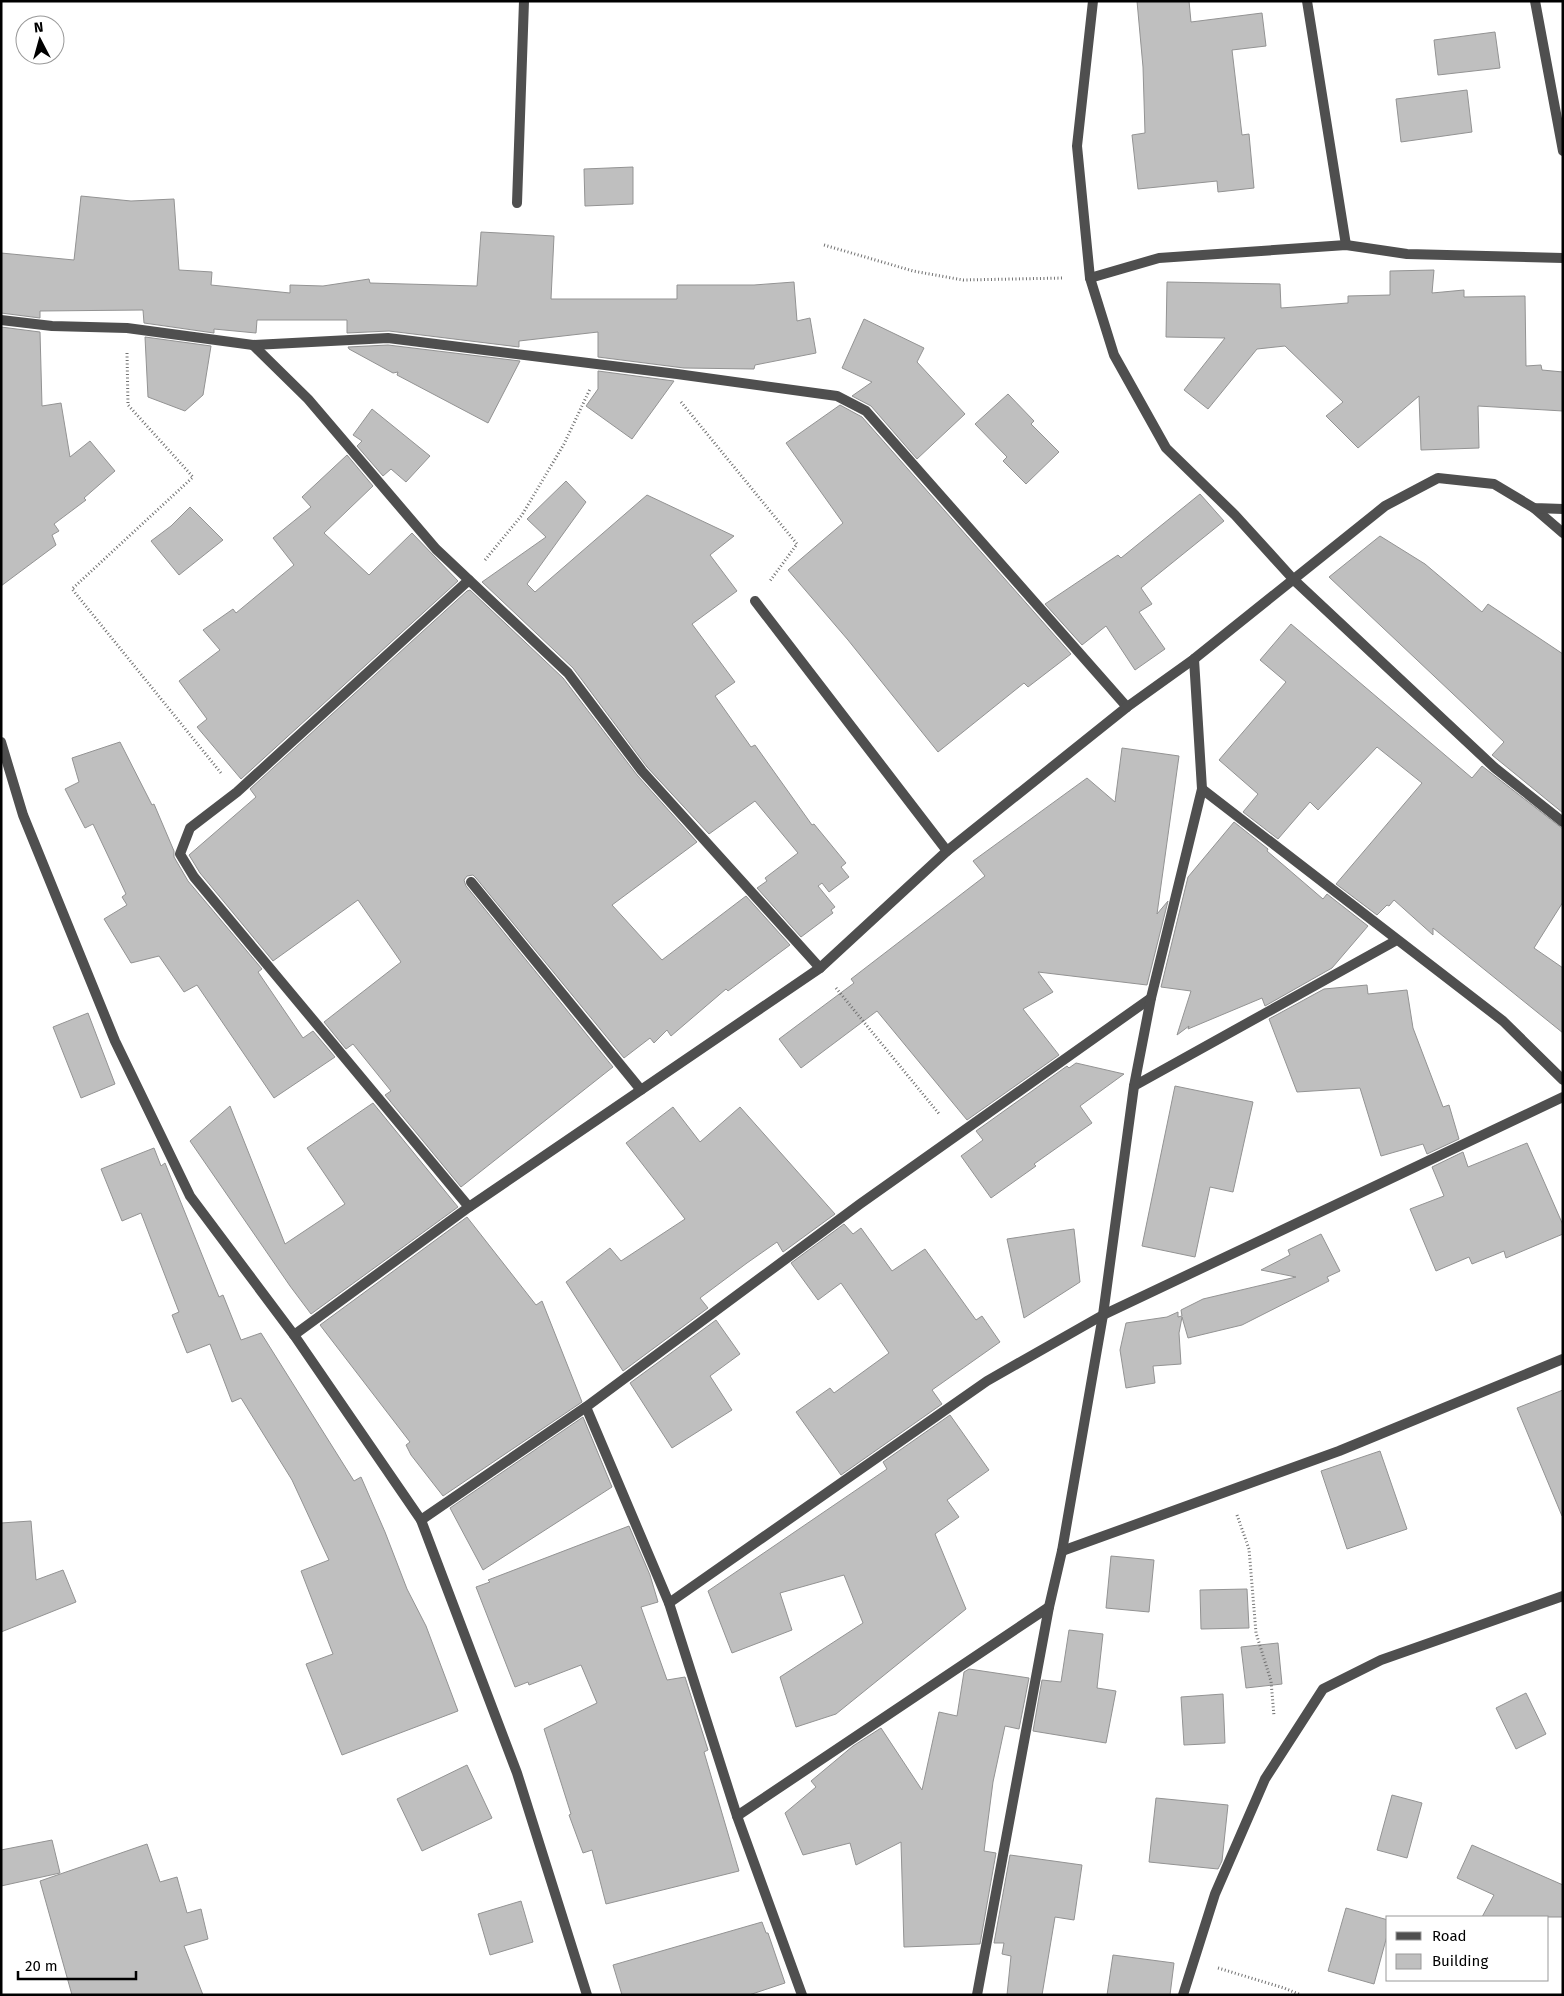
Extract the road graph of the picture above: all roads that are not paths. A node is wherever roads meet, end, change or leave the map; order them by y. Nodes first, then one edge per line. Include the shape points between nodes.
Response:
1 (524, 1) edge
2 (1093, 1) edge
3 (1307, 1) edge
4 (1535, 1) edge
5 (1563, 151) edge
6 (517, 202) dead end
7 (1346, 245) junction
8 (1563, 258) edge
9 (1090, 278) junction
10 (1, 320) edge
11 (253, 344) junction
12 (1534, 508) junction
13 (1563, 509) edge
14 (1563, 533) edge
15 (469, 580) junction
16 (1294, 580) junction
17 (755, 601) road end
18 (1194, 659) junction
19 (1127, 707) junction
20 (1, 742) edge
21 (1202, 788) junction
22 (1563, 822) edge
23 (947, 851) junction
24 (471, 882) dead end
25 (1397, 940) junction
26 (820, 968) junction
27 (1152, 998) junction
28 (1563, 1080) edge
29 (1134, 1086) junction
30 (641, 1090) junction
31 (1563, 1097) edge
32 (469, 1207) junction
33 (1102, 1315) junction
34 (294, 1335) junction
35 (1563, 1359) edge
36 (586, 1407) junction
37 (421, 1520) junction
38 (1062, 1551) junction
39 (1563, 1596) edge
40 (669, 1603) junction
41 (1049, 1607) junction
42 (737, 1816) junction
43 (587, 1995) edge
44 (802, 1995) edge
45 (977, 1995) edge
46 (1183, 1995) edge

1 - 6 street
2 - 9 street via 1077,146
3 - 7 street
4 - 5 street
7 - 8 street via 1407,254
7 - 9 street via 1158,258
9 - 16 street via 1114,355 1166,448 1235,515
10 - 11 street via 52,326 127,328
11 - 15 street via 308,399 436,548
11 - 19 street via 388,338 837,396 866,411
12 - 13 street
12 - 14 street
12 - 16 street via 1494,484 1438,478 1385,506
15 - 26 street via 568,673 642,771
15 - 32 street via 237,792 190,828 180,854 194,878
16 - 18 street
16 - 22 street via 1495,768
17 - 23 street
18 - 19 street
18 - 21 street
19 - 23 street
20 - 34 street via 23,815 111,1032 190,1196
21 - 25 street
21 - 27 street
23 - 26 street
24 - 30 street
25 - 28 street via 1502,1021
25 - 29 street
26 - 30 street
27 - 29 street
27 - 36 street via 852,1210
29 - 33 street
30 - 32 street
31 - 33 street
32 - 34 street
33 - 38 street
33 - 40 street via 987,1381
34 - 37 street
35 - 38 street via 1339,1451
36 - 37 street
36 - 40 street
37 - 43 street via 517,1773
38 - 41 street
39 - 46 street via 1381,1660 1323,1689 1265,1779 1215,1894
40 - 42 street
41 - 42 street
41 - 45 street
42 - 44 street

